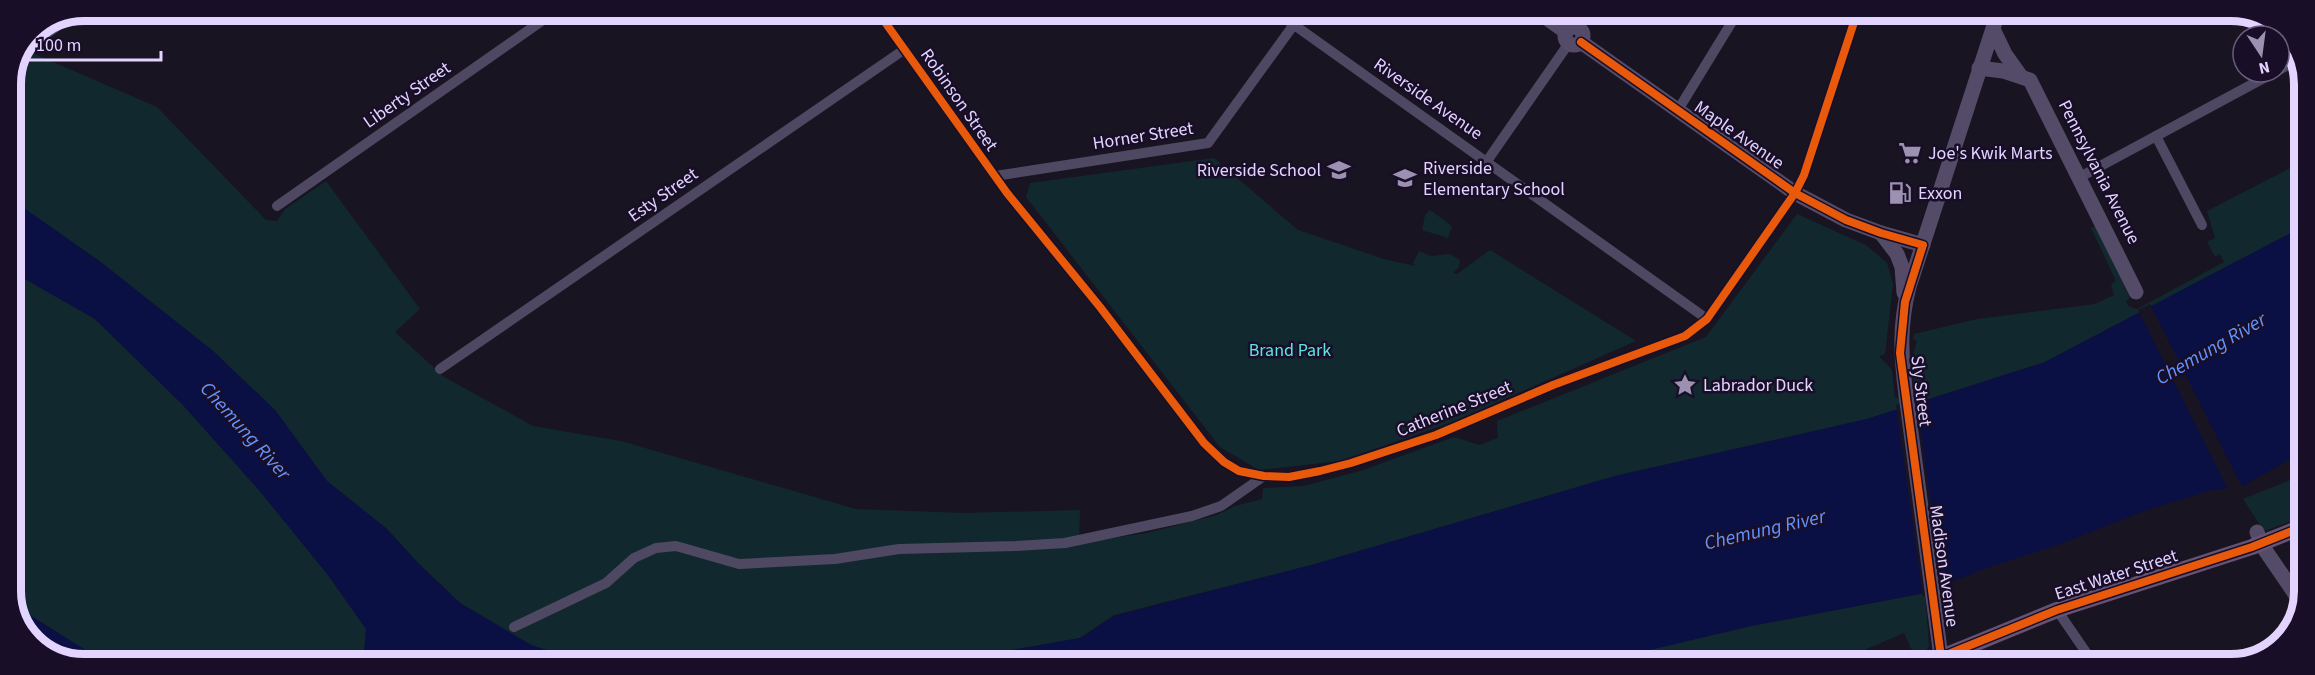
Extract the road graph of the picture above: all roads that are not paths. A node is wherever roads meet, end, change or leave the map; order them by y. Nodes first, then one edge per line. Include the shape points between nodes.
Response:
1 (542, 21) edge
2 (884, 21) edge
3 (1288, 21) edge
4 (1297, 21) edge
5 (1552, 21) edge
6 (1583, 21) edge
7 (1732, 21) edge
8 (1854, 21) edge
9 (1996, 21) edge
10 (1294, 25) junction
11 (1993, 29) junction
12 (1574, 36) junction
13 (905, 49) junction
14 (1979, 68) junction
15 (2020, 75) junction
16 (2253, 84) edge
17 (1678, 110) junction
18 (2156, 136) junction
19 (1487, 160) junction
20 (995, 176) junction
21 (2080, 177) junction
22 (1795, 193) junction
23 (277, 206) dead end
24 (2202, 225) dead end
25 (1881, 234) junction
26 (1923, 245) junction
27 (2136, 292) dead end
28 (1905, 302) junction
29 (1707, 319) junction
30 (440, 369) dead end
31 (1916, 471) joint
32 (1264, 476) junction
33 (2294, 529) edge
34 (2259, 538) junction
35 (2294, 592) edge
36 (2057, 610) junction
37 (514, 627) dead end
38 (1943, 654) edge
39 (1958, 654) edge
40 (2087, 654) edge

1 - 23 street, Liberty Street
2 - 13 street, Robinson Street
3 - 10 street, Riverside Avenue
4 - 10 street, Horner Street
5 - 12 main road, Maple Avenue
6 - 12 street
7 - 17 street
8 - 22 street, Catherine Street
9 - 11 main road
10 - 19 street, Riverside Avenue
10 - 20 street, Horner Street via 1208,143
11 - 14 main road
11 - 15 main road, Pennsylvania Avenue
12 - 17 main road, Maple Avenue
12 - 19 street
13 - 20 street, Robinson Street
13 - 30 street, Esty Street
14 - 15 main road
14 - 26 main road, Sly Street
15 - 21 main road, Pennsylvania Avenue via 2030,80
16 - 18 street
17 - 22 main road, Maple Avenue
18 - 21 street
18 - 24 street
19 - 29 street, Riverside Avenue
20 - 32 street, Catherine Street via 1204,443 1239,471
21 - 27 main road, Pennsylvania Avenue
22 - 25 main road, Maple Avenue
22 - 29 street, Catherine Street
25 - 26 main road, Maple Avenue
25 - 28 main road via 1902,267
26 - 28 main road, Sly Street
28 - 31 main road, Sly Street via 1900,352
29 - 32 street, Catherine Street via 1685,336 1553,385 1436,435 1320,471 1289,477
31 - 38 main road, Madison Avenue
32 - 37 street via 1221,506 1192,516 1065,543 899,549 835,559 739,564 676,546 656,548 634,558 606,583
33 - 34 main road, East Water Street
34 - 35 main road
34 - 36 main road, East Water Street
36 - 39 main road, East Water Street
36 - 40 street

